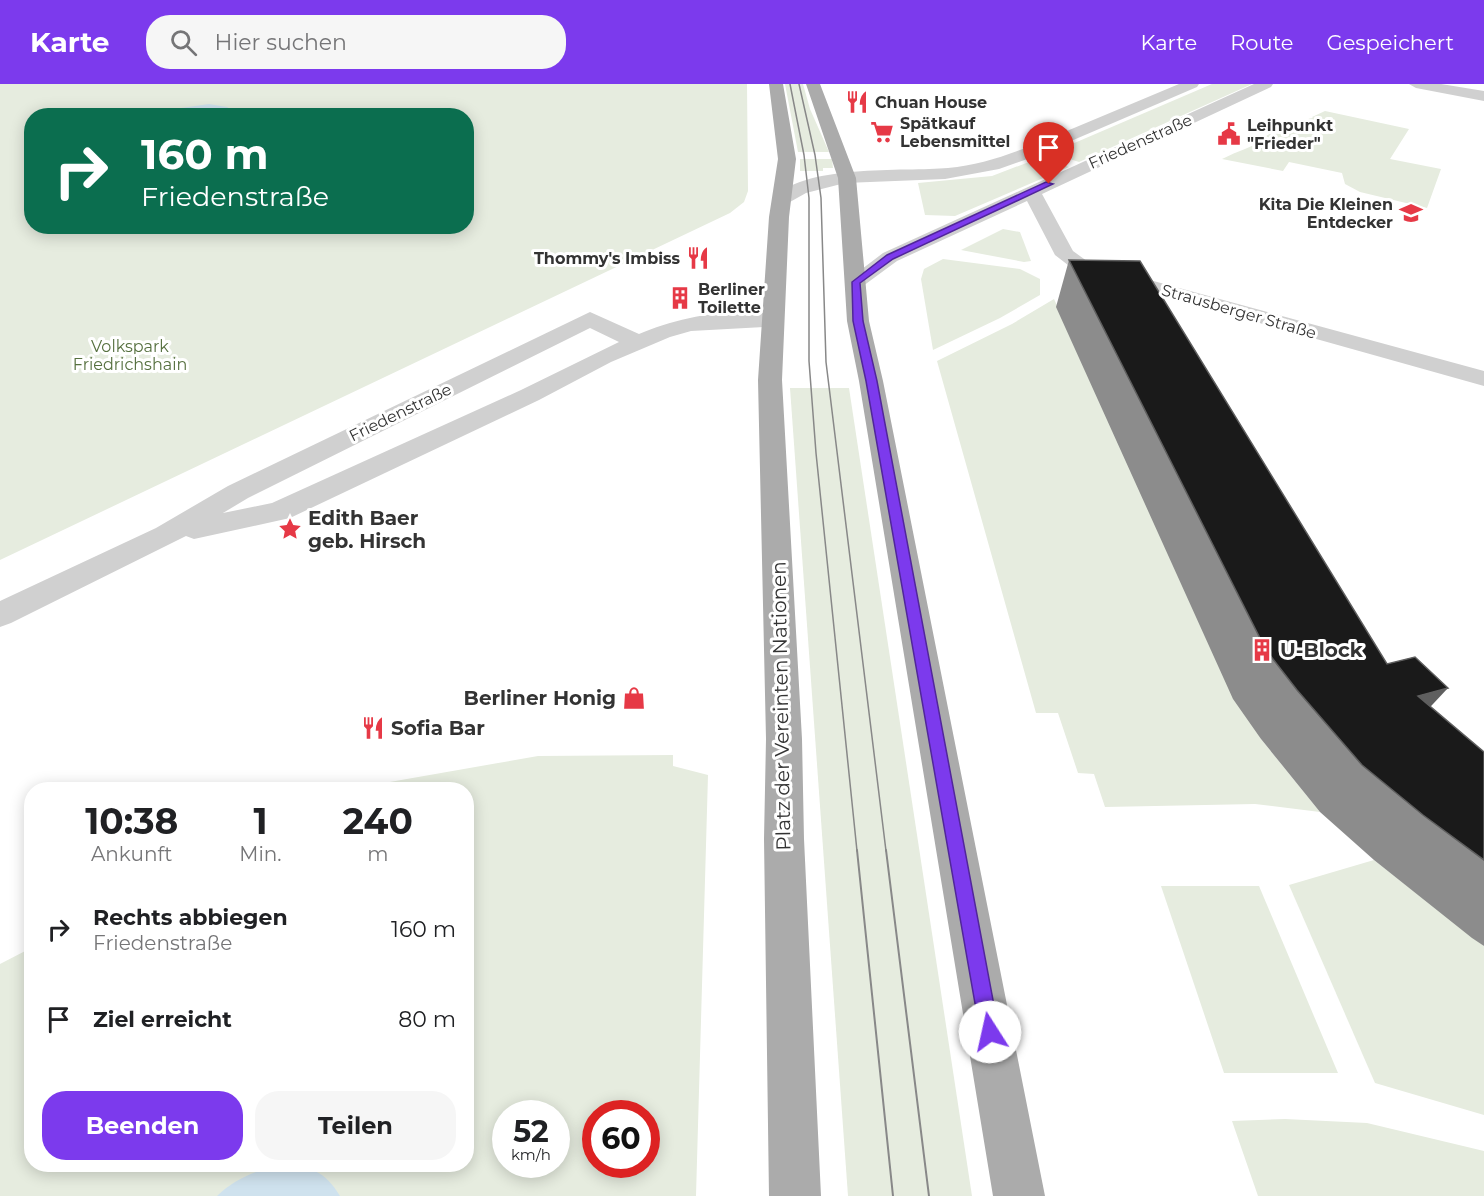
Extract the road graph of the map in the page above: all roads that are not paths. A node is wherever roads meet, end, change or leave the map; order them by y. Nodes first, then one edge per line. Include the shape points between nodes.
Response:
1 (776, 84) edge
2 (813, 84) edge
3 (1192, 84) edge
4 (1266, 84) edge
5 (1416, 84) edge
6 (1484, 96) edge
7 (847, 178) junction
8 (1032, 192) junction
9 (780, 209) junction
10 (856, 282) junction
11 (773, 321) junction
12 (638, 342) junction
13 (1484, 379) edge
14 (166, 535) junction
15 (0, 615) edge
16 (795, 1196) edge
17 (1019, 1196) edge

1 - 9 main road, Platz der Vereinten Nationen via 787,159
2 - 7 main road via 821,112 842,155
3 - 7 street, Friedenstraße via 986,168 945,174
4 - 8 street, Friedenstraße
5 - 6 street
7 - 9 street, Friedenstraße via 808,185
7 - 10 main road
8 - 10 street, Friedenstraße via 890,257
8 - 13 street, Strausberger Straße via 1065,255 1084,268
9 - 11 main road, Platz der Vereinten Nationen
10 - 17 main road via 858,321
11 - 12 street, Friedenstraße via 689,324
11 - 16 main road, Platz der Vereinten Nationen via 770,380
12 - 14 street, Friedenstraße via 280,511
12 - 14 street, Friedenstraße via 590,319 238,492
14 - 15 street, Friedenstraße

